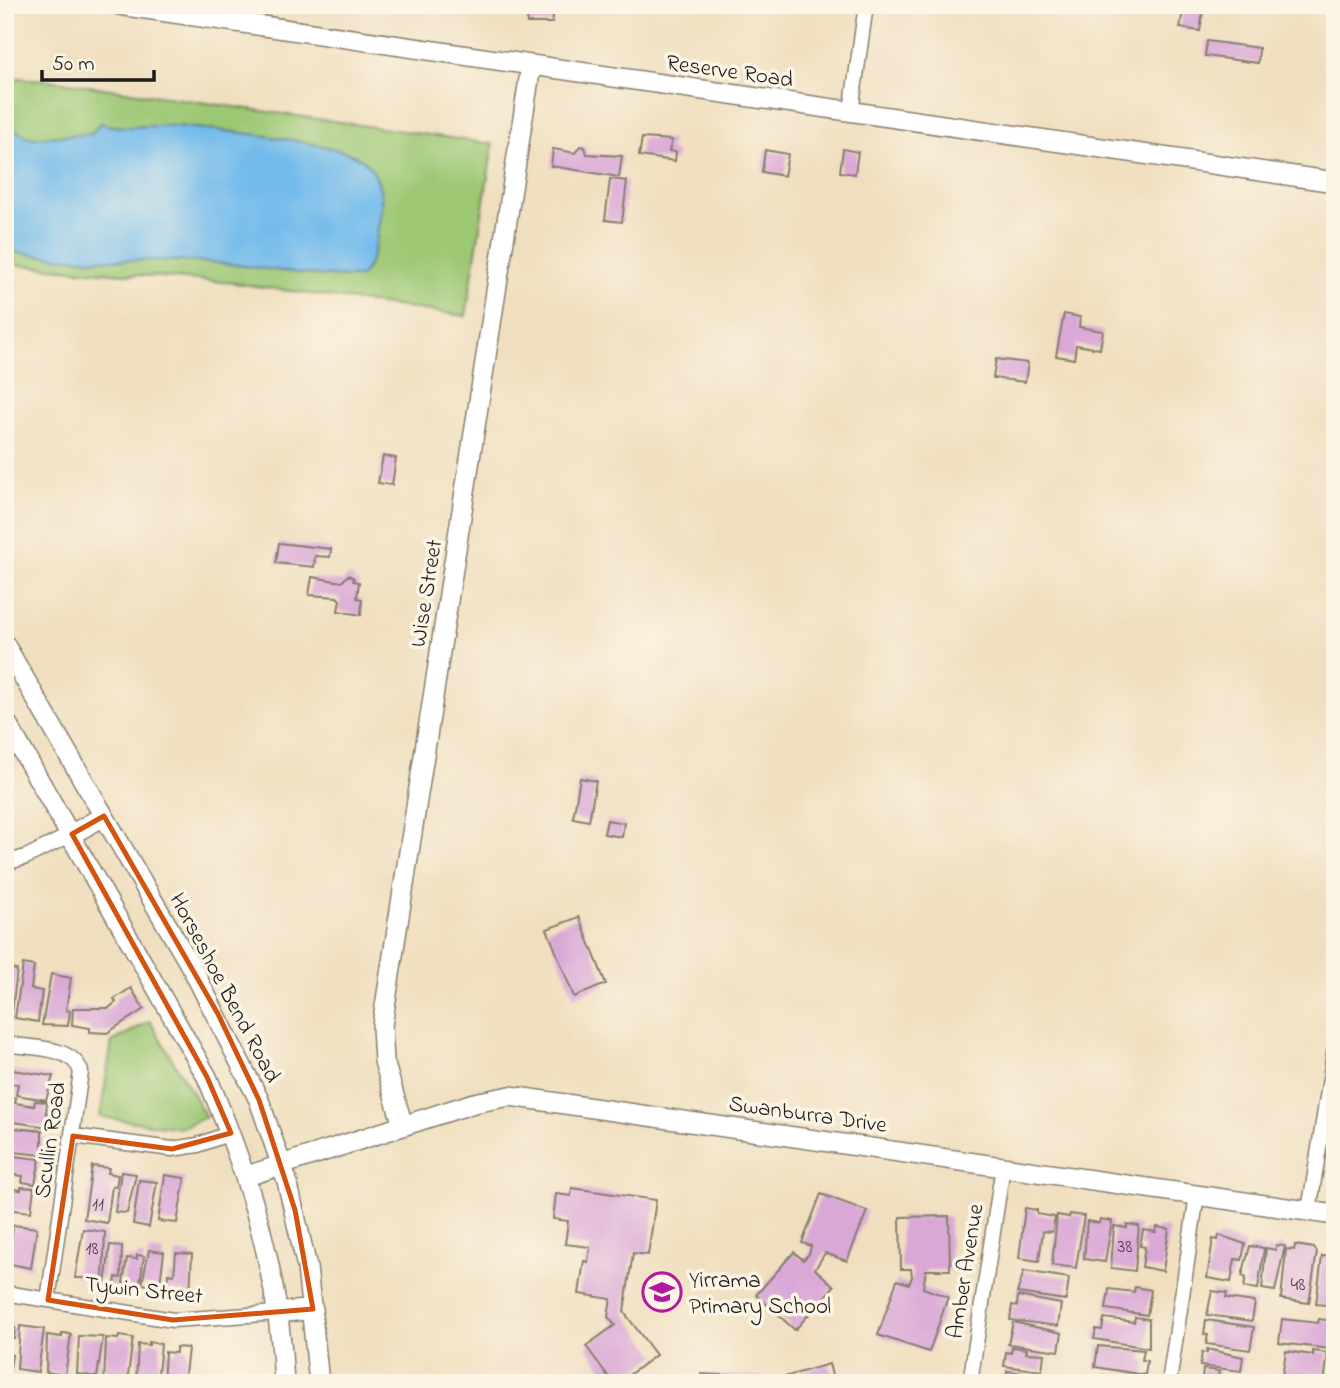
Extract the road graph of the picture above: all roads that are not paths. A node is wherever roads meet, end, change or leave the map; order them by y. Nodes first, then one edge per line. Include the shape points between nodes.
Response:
1 (119, 5) edge
2 (866, 5) edge
3 (531, 66) junction
4 (850, 111) junction
5 (1335, 182) edge
6 (5, 645) edge
7 (5, 720) edge
8 (104, 816) junction
9 (72, 834) junction
10 (5, 863) edge
11 (5, 1044) edge
12 (1335, 1047) edge
13 (1331, 1093) edge
14 (403, 1126) junction
15 (230, 1133) junction
16 (73, 1136) junction
17 (282, 1164) junction
18 (1003, 1166) junction
19 (247, 1176) junction
20 (1197, 1195) junction
21 (1309, 1212) junction
22 (1335, 1215) edge
23 (5, 1293) edge
24 (47, 1300) junction
25 (313, 1309) junction
26 (278, 1313) junction
27 (284, 1383) edge
28 (319, 1383) edge
29 (970, 1383) edge
30 (1169, 1383) edge

1 - 3 street, Reserve Road
2 - 4 street
3 - 4 street, Reserve Road
3 - 14 street, Wise Street via 382,1027 384,1061
4 - 5 street, Reserve Road
6 - 8 street, Horseshoe Bend Road
7 - 9 street
8 - 9 street
8 - 17 street, Horseshoe Bend Road via 228,1034
9 - 10 street
9 - 15 street via 207,1077
11 - 16 street, Scullin Road via 65,1054 77,1061 82,1079
12 - 13 street
13 - 21 street
14 - 17 street, Swanburra Drive
14 - 18 street, Swanburra Drive via 510,1096
15 - 16 street via 172,1149
15 - 19 street
16 - 24 street, Scullin Road
17 - 19 street, Swanburra Drive
17 - 25 street, Horseshoe Bend Road
18 - 20 street, Swanburra Drive
18 - 29 street, Amber Avenue
19 - 26 street via 266,1240
20 - 21 street, Swanburra Drive
20 - 30 street
21 - 22 street, Swanburra Drive
23 - 24 street, Tywin Street
24 - 26 street, Tywin Street via 173,1320
25 - 26 street
25 - 28 street, Horseshoe Bend Road
26 - 27 street

